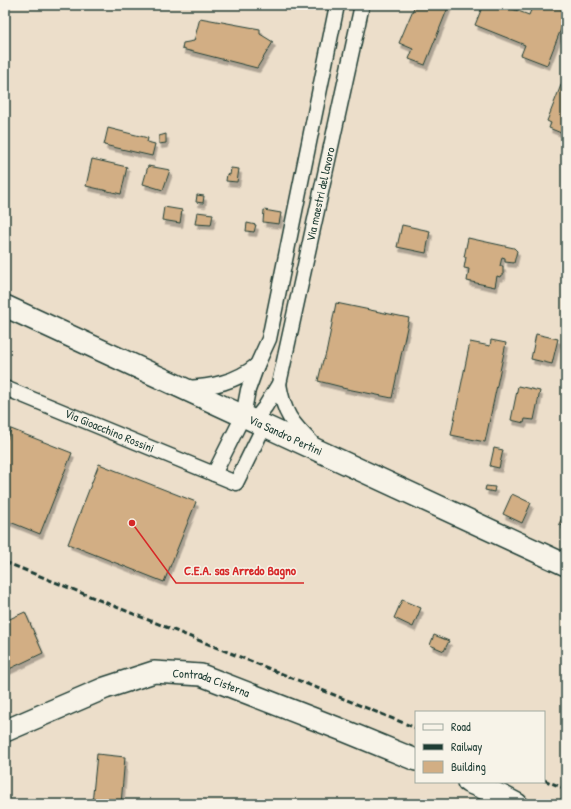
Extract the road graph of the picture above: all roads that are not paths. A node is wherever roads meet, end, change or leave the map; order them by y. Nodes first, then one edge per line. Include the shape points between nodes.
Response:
1 (337, 5) edge
2 (362, 5) edge
3 (5, 306) edge
4 (257, 365) junction
5 (279, 384) junction
6 (5, 388) edge
7 (183, 388) junction
8 (253, 421) junction
9 (320, 451) junction
10 (214, 474) junction
11 (566, 565) edge
12 (5, 731) edge
13 (415, 760) edge
14 (470, 783) edge
15 (517, 804) edge

1 - 4 street, Via maestri del lavoro via 269,339
2 - 5 street, Via maestri del lavoro
3 - 7 main road, Via Sandro Pertini
4 - 7 street via 246,374 226,382
4 - 8 street, Via maestri del lavoro via 248,390
5 - 8 street, Via maestri del lavoro
5 - 9 street, Via maestri del lavoro via 288,416
6 - 10 street, Via Gioacchino Rossini
7 - 8 main road, Via Sandro Pertini
8 - 9 main road, Via Sandro Pertini
8 - 10 street
8 - 10 street, Via Gioacchino Rossini via 236,483
9 - 11 main road, Via Sandro Pertini
12 - 13 main road, Contrada Cisterna via 105,688 154,672 201,675
14 - 15 main road

